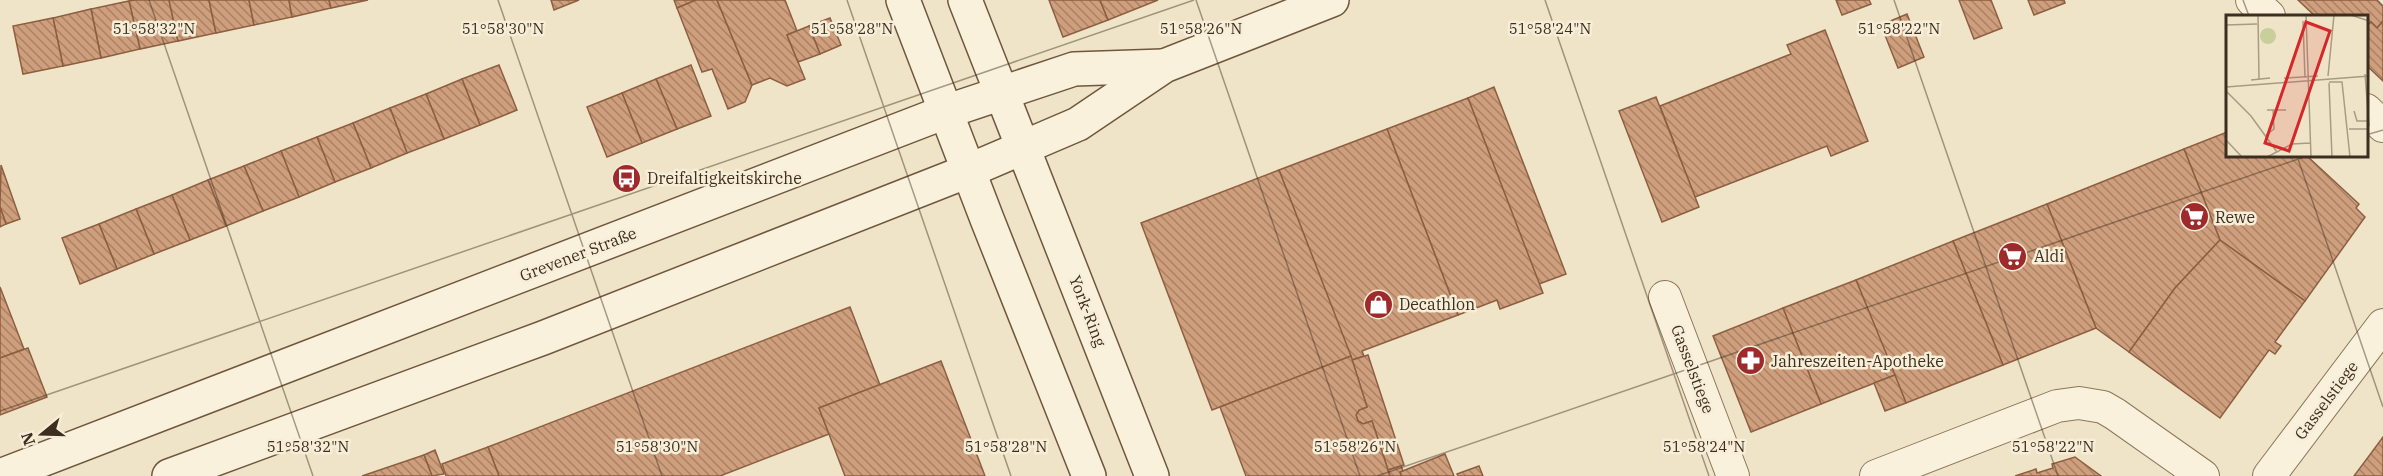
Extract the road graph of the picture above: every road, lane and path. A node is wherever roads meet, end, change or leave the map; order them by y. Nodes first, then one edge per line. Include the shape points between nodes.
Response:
1 (903, 0) edge
2 (966, 0) edge
3 (1332, 0) edge
4 (2252, 0) edge
5 (2268, 15) edge
6 (1164, 66) junction
7 (1003, 94) junction
8 (2368, 111) edge
9 (945, 112) junction
10 (2383, 126) edge
11 (1024, 147) junction
12 (968, 171) junction
13 (1665, 297) dead end
14 (2383, 325) edge
15 (0, 476) edge
16 (168, 476) edge
17 (1089, 476) edge
18 (1152, 476) edge
19 (1734, 476) edge
20 (1876, 476) edge
21 (2203, 476) edge
22 (2269, 476) edge

1 - 9 main road
2 - 7 main road, York-Ring
3 - 6 main road, Grevener Straße
4 - 5 street
6 - 7 main road, Grevener Straße via 1074,69
6 - 11 main road, Grevener Straße via 1077,124
7 - 9 main road, Grevener Straße
7 - 11 main road, York-Ring
8 - 10 street
9 - 12 main road
9 - 15 main road, Grevener Straße
11 - 12 main road, Grevener Straße
11 - 18 main road, York-Ring
12 - 16 main road, Grevener Straße via 543,338
12 - 17 main road
13 - 19 street, Gasselstiege
14 - 22 street, Gasselstiege
20 - 21 street via 2031,415 2079,403 2115,414

